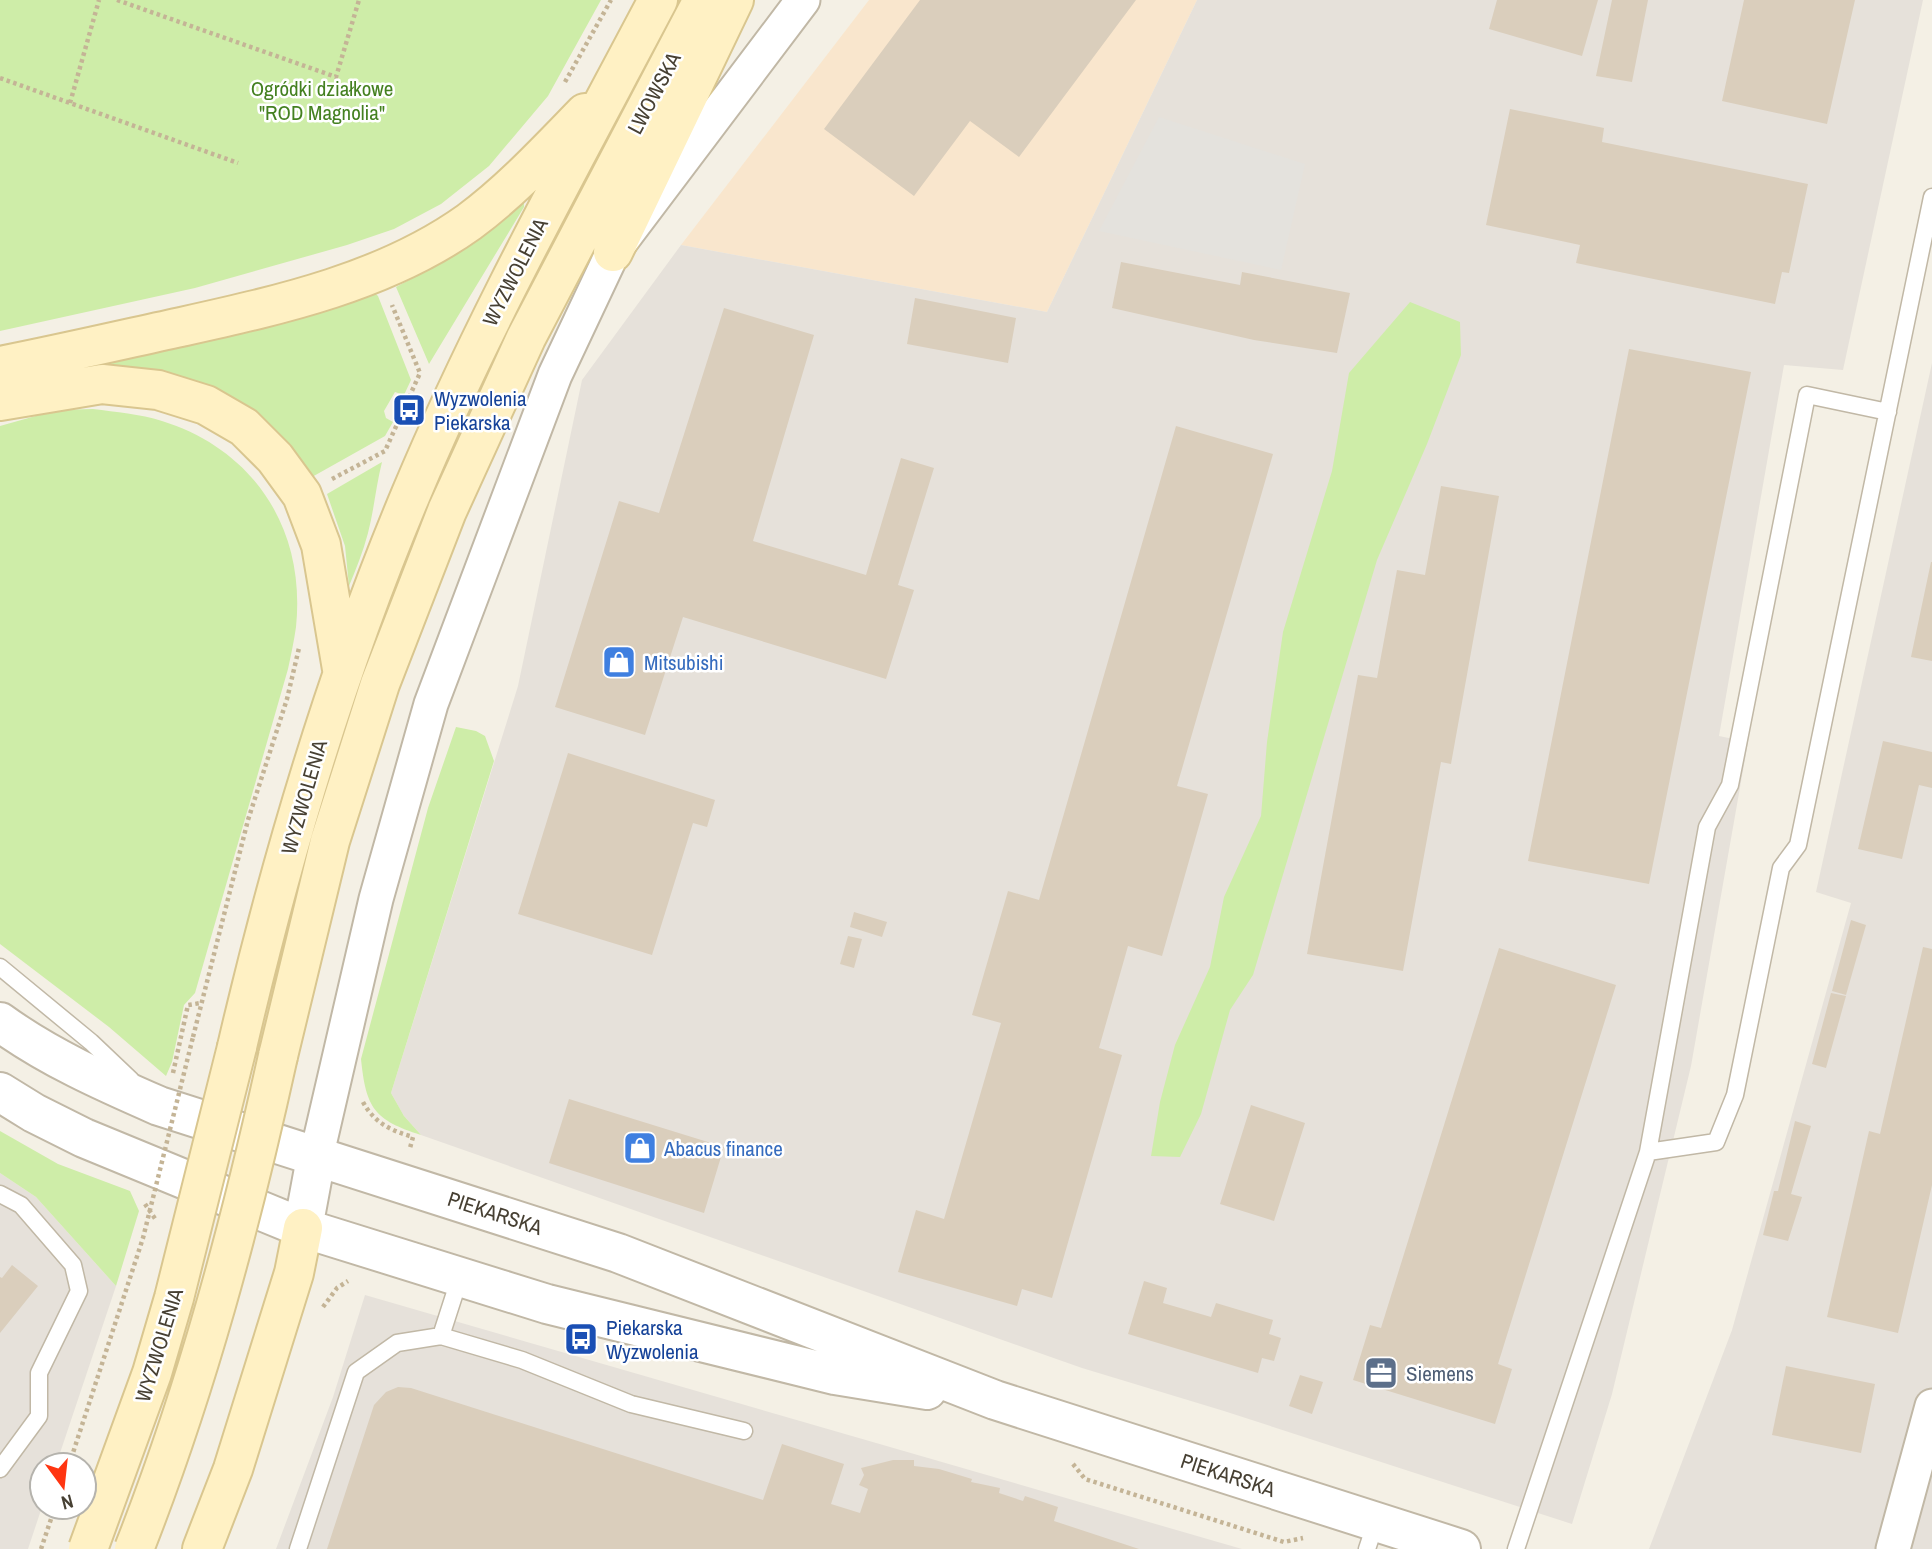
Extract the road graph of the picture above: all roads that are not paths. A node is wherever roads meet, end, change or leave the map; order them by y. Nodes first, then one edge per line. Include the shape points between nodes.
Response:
1 (658, 0) edge
2 (703, 0) edge
3 (734, 0) edge
4 (803, 0) edge
5 (615, 81) junction
6 (604, 187) joint
7 (1932, 197) edge
8 (613, 252) junction
9 (0, 366) edge
10 (0, 401) edge
11 (1888, 412) junction
12 (342, 671) junction
13 (0, 967) edge
14 (0, 1022) edge
15 (0, 1092) edge
16 (159, 1106) junction
17 (1648, 1152) junction
18 (316, 1158) junction
19 (0, 1194) edge
20 (303, 1228) junction
21 (460, 1277) junction
22 (441, 1336) junction
23 (995, 1400) junction
24 (1932, 1406) edge
25 (744, 1431) dead end
26 (0, 1469) edge
27 (1372, 1535) edge
28 (88, 1549) edge
29 (134, 1549) edge
30 (202, 1549) edge
31 (298, 1549) edge
32 (1461, 1549) edge
33 (1516, 1549) edge
34 (1893, 1549) edge

1 - 5 main road, LWOWSKA
2 - 6 main road, LWOWSKA
3 - 8 main road
4 - 8 street
5 - 9 main road via 531,169 468,222 377,271 250,311
5 - 12 main road, WYZWOLENIA via 490,320 445,417
6 - 29 main road, WYZWOLENIA, bridge via 484,427 380,684 330,841 252,1176 215,1312
7 - 11 lane
8 - 18 street via 555,375 431,705 376,898
10 - 12 main road via 102,384 158,390 206,405 244,427 302,495 321,545
11 - 17 lane via 1798,845 1781,868 1735,1095 1716,1142
11 - 17 lane via 1807,395 1730,785 1707,827
12 - 28 main road, WYZWOLENIA, bridge via 293,832 170,1311
13 - 16 lane
14 - 16 street, PIEKARSKA via 88,1074
15 - 20 street, PIEKARSKA via 84,1139
16 - 18 street, PIEKARSKA
17 - 33 lane
18 - 20 street
18 - 23 street, PIEKARSKA via 651,1265
19 - 26 lane via 21,1205 73,1265 79,1291 39,1373 39,1416
20 - 21 street, PIEKARSKA
20 - 30 main road via 294,1273 241,1444
21 - 22 lane
21 - 23 street, PIEKARSKA via 547,1304 835,1375
22 - 25 lane via 522,1360 631,1404
22 - 31 lane via 397,1343 356,1372
23 - 27 street, PIEKARSKA
24 - 34 street
27 - 32 street, PIEKARSKA

